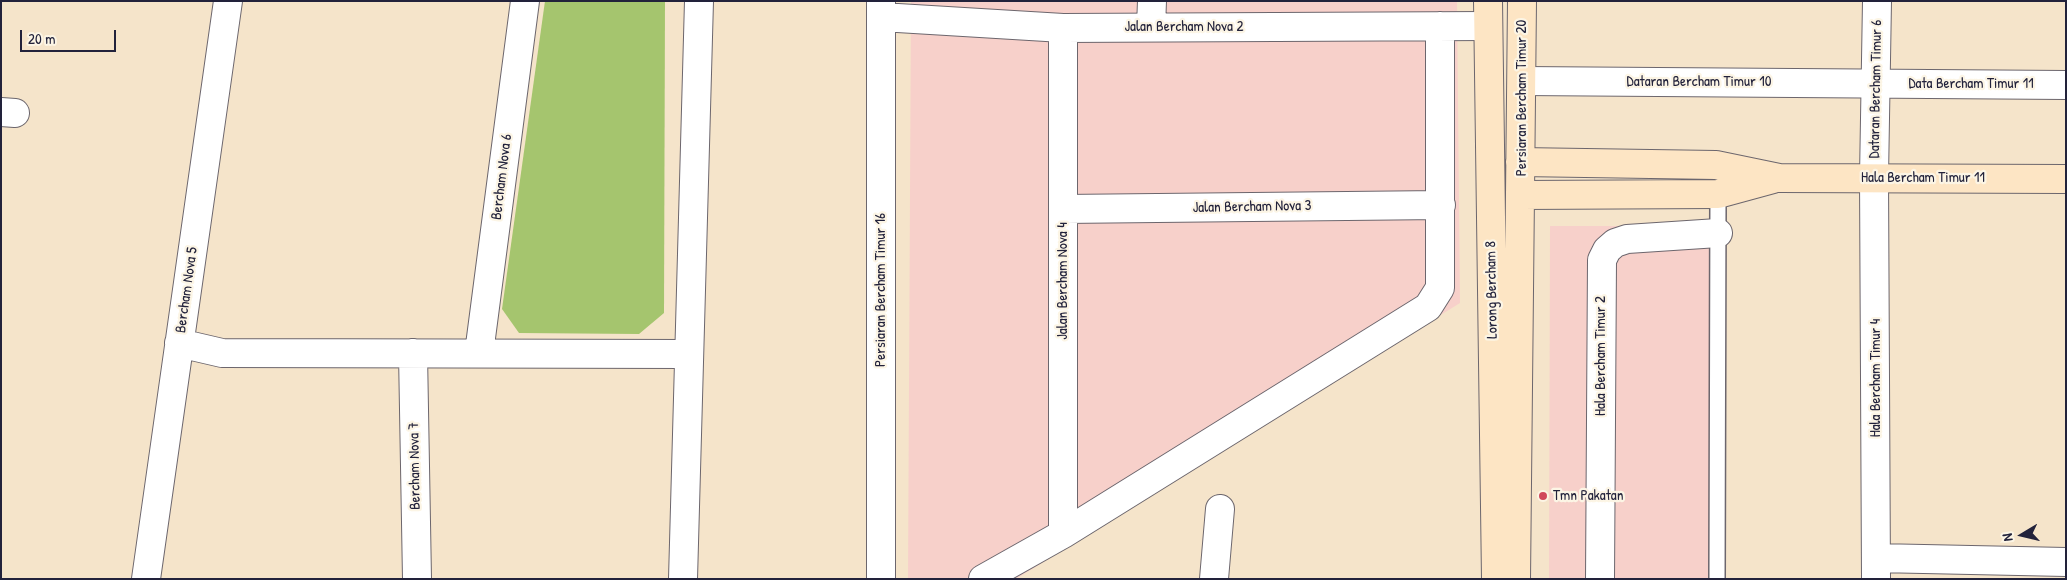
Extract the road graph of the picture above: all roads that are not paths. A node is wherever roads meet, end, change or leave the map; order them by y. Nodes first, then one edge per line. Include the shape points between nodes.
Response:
1 (228, 1) edge
2 (525, 1) edge
3 (699, 1) edge
4 (1522, 1) edge
5 (1877, 1) edge
6 (881, 9) edge
7 (959, 11) edge
8 (1152, 14) edge
9 (1488, 14) edge
10 (1440, 26) junction
11 (1063, 28) junction
12 (1522, 81) junction
13 (1876, 84) junction
14 (2066, 85) edge
15 (1491, 119) junction
16 (1874, 177) junction
17 (1516, 178) junction
18 (1780, 178) junction
19 (2066, 179) edge
20 (1718, 194) junction
21 (1441, 205) junction
22 (1063, 209) junction
23 (1718, 233) junction
24 (1491, 250) junction
25 (179, 343) junction
26 (413, 353) junction
27 (479, 353) junction
28 (688, 354) junction
29 (1220, 509) dead end
30 (1063, 534) junction
31 (2066, 562) edge
32 (1876, 568) edge
33 (146, 579) edge
34 (417, 579) edge
35 (683, 579) edge
36 (881, 579) edge
37 (983, 579) edge
38 (1214, 579) edge
39 (1496, 579) edge
40 (1516, 579) edge
41 (1600, 579) edge
42 (1717, 579) edge

1 - 25 street, Bercham Nova 5
2 - 27 street, Bercham Nova 6
3 - 28 street
4 - 12 street, Persiaran Bercham Timur 20
5 - 13 street, Dataran Bercham Timur 6
6 - 7 street, Jalan Bercham Nova 2
6 - 36 street, Persiaran Bercham Timur 16
7 - 11 street, Jalan Bercham Nova 2
8 - 10 street, Jalan Bercham Nova 2
8 - 11 street, Jalan Bercham Nova 2
9 - 10 street, Jalan Bercham Nova 2
9 - 15 street, Lorong Bercham 8
10 - 21 street
11 - 22 street, Jalan Bercham Nova 4
12 - 13 street, Dataran Bercham Timur 10
12 - 17 street, Persiaran Bercham Timur 20
13 - 14 street, Data Bercham Timur 11
13 - 16 street, Dataran Bercham Timur 6
15 - 17 street
15 - 24 street, Lorong Bercham 8
16 - 18 street, Hala Bercham Timur 11
16 - 19 street, Hala Bercham Timur 11
16 - 32 street, Hala Bercham Timur 4
17 - 18 street, Hala Bercham Timur 11 via 1716,164
17 - 20 street, Hala Bercham Timur 11
17 - 24 street
17 - 40 street, Lorong Bercham 8
18 - 20 street, Hala Bercham Timur 11
20 - 23 lane
21 - 22 street, Jalan Bercham Nova 3
21 - 30 street via 1440,288 1428,307
22 - 30 street, Jalan Bercham Nova 4
23 - 41 street, Hala Bercham Timur 2 via 1627,239 1615,243 1602,260
23 - 42 lane
24 - 39 street, Lorong Bercham 8
25 - 26 street via 222,353
25 - 33 street, Bercham Nova 5
26 - 27 street
26 - 34 street, Bercham Nova 7
27 - 28 street
28 - 35 street
29 - 38 street
30 - 37 street
31 - 32 street

